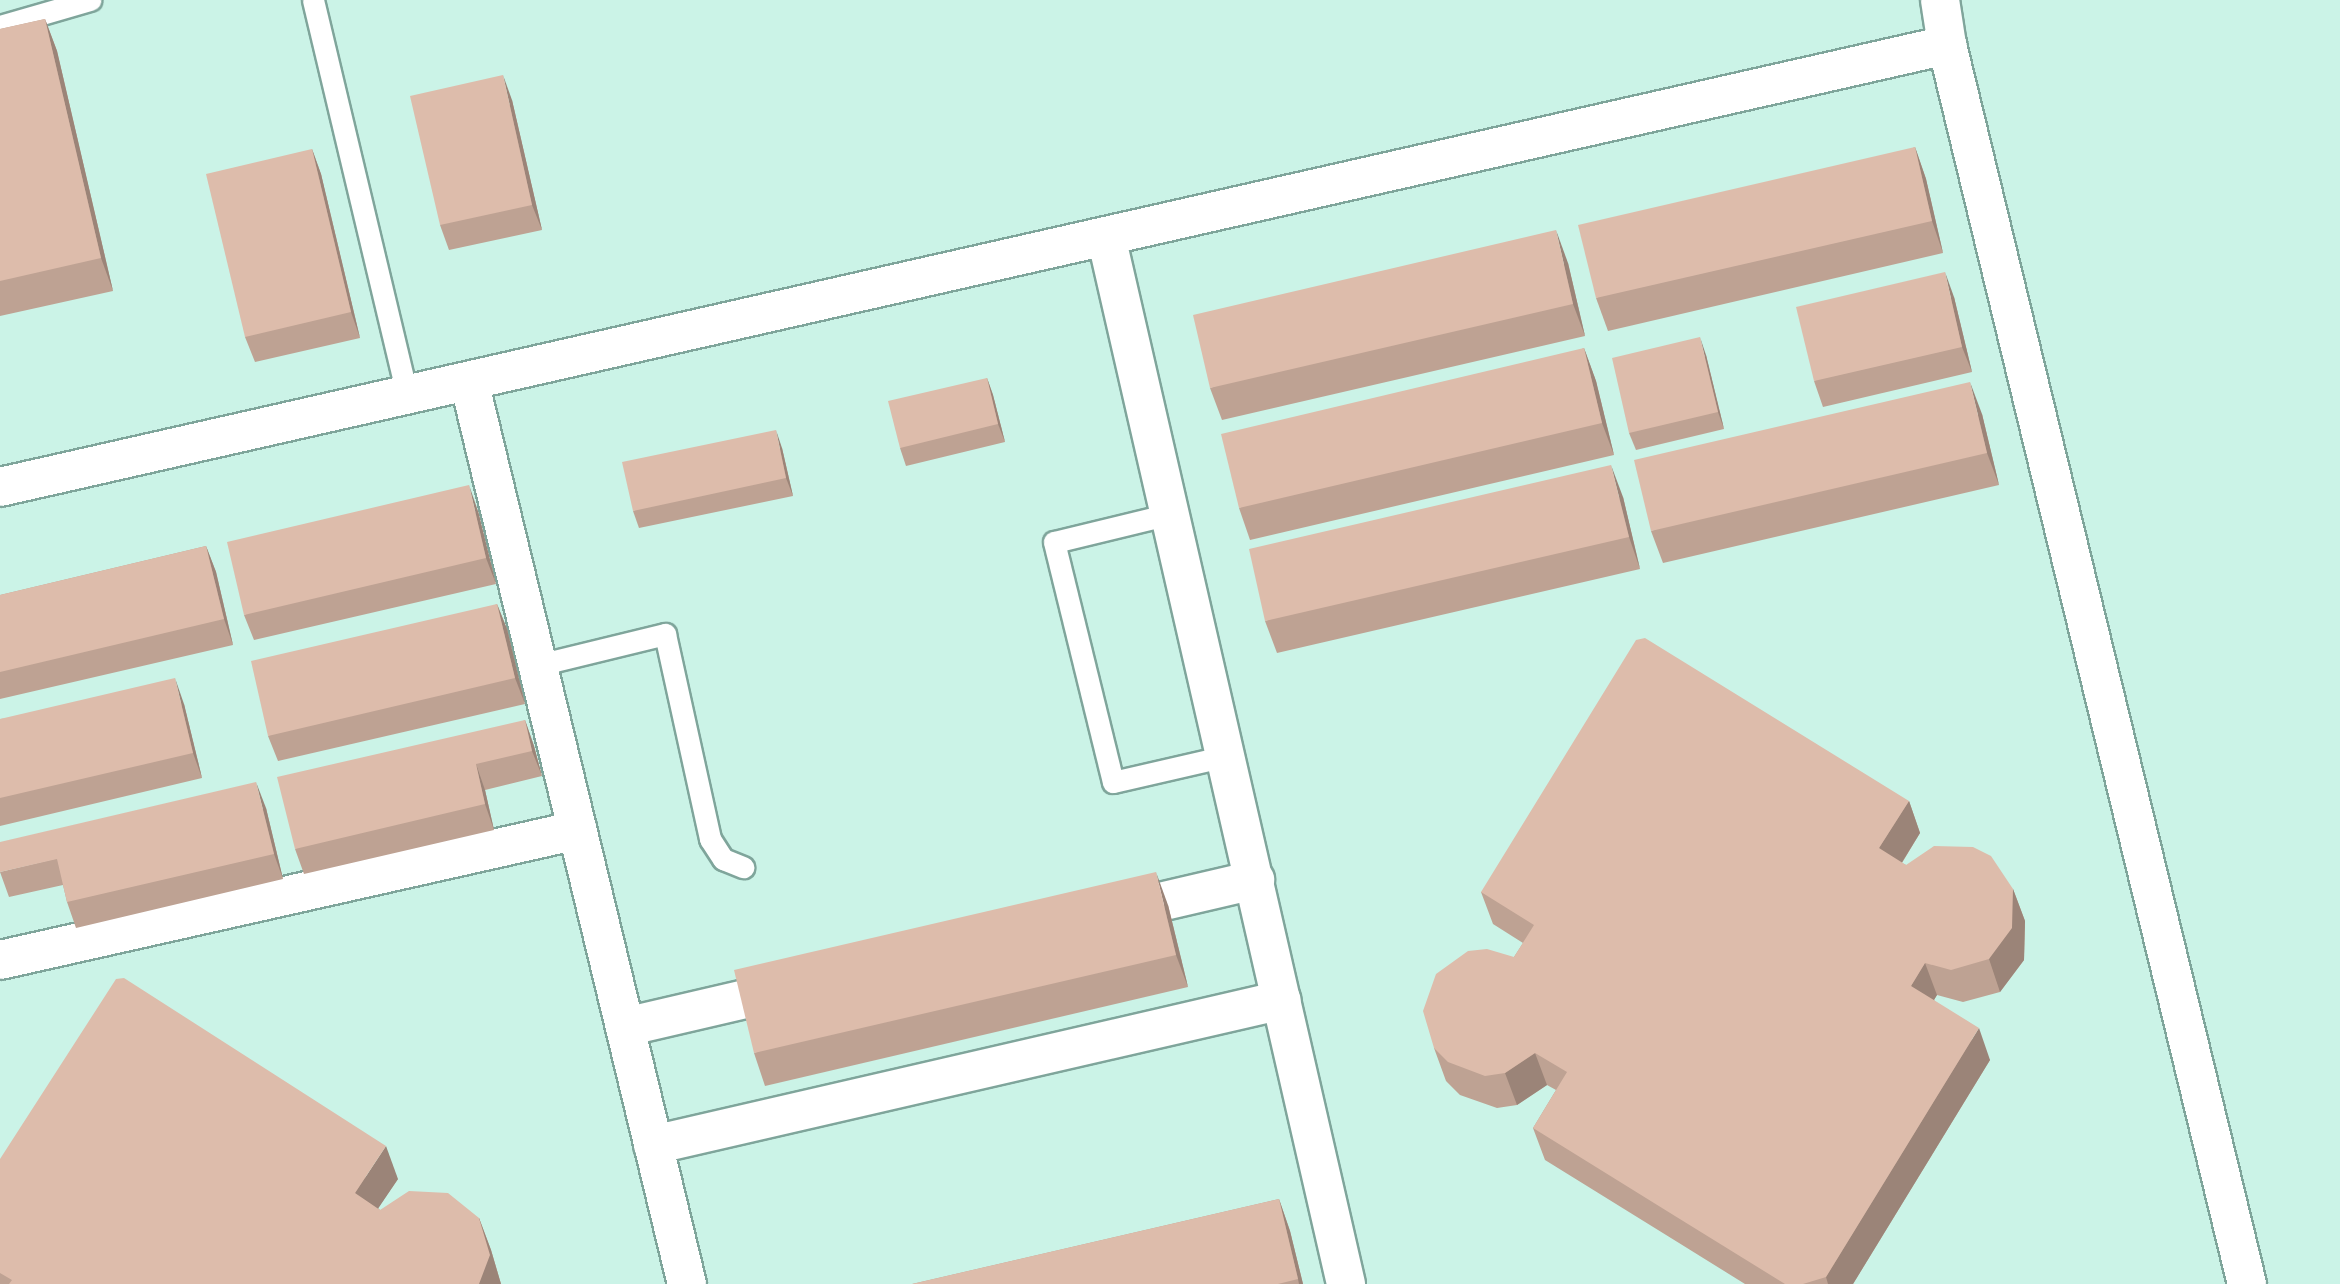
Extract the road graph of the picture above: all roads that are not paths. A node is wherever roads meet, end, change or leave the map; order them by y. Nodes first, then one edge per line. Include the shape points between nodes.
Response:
1 (90, 0) edge
2 (313, 0) edge
3 (1940, 0) edge
4 (0, 26) edge
5 (1947, 45) junction
6 (1106, 236) junction
7 (469, 381) junction
8 (407, 394) junction
9 (0, 487) edge
10 (1170, 514) junction
11 (538, 665) junction
12 (1226, 756) junction
13 (578, 830) junction
14 (743, 867) dead end
15 (1255, 880) junction
16 (1080, 921) edge
17 (0, 960) edge
18 (826, 980) edge
19 (1282, 1000) junction
20 (625, 1027) junction
21 (653, 1145) junction
22 (687, 1284) edge
23 (1346, 1284) edge
24 (2247, 1284) edge

1 - 4 lane
2 - 8 lane
3 - 5 street
5 - 6 street
5 - 24 street
6 - 7 street
6 - 10 street
7 - 8 street
7 - 11 street
8 - 9 street
10 - 12 street
10 - 12 lane via 1054,542 1112,782
11 - 13 street
11 - 14 lane via 665,634 710,839 723,859
12 - 15 street
13 - 17 street
13 - 20 street
15 - 16 street
15 - 19 street
18 - 20 street
19 - 21 street
19 - 23 street
20 - 21 street
21 - 22 street

